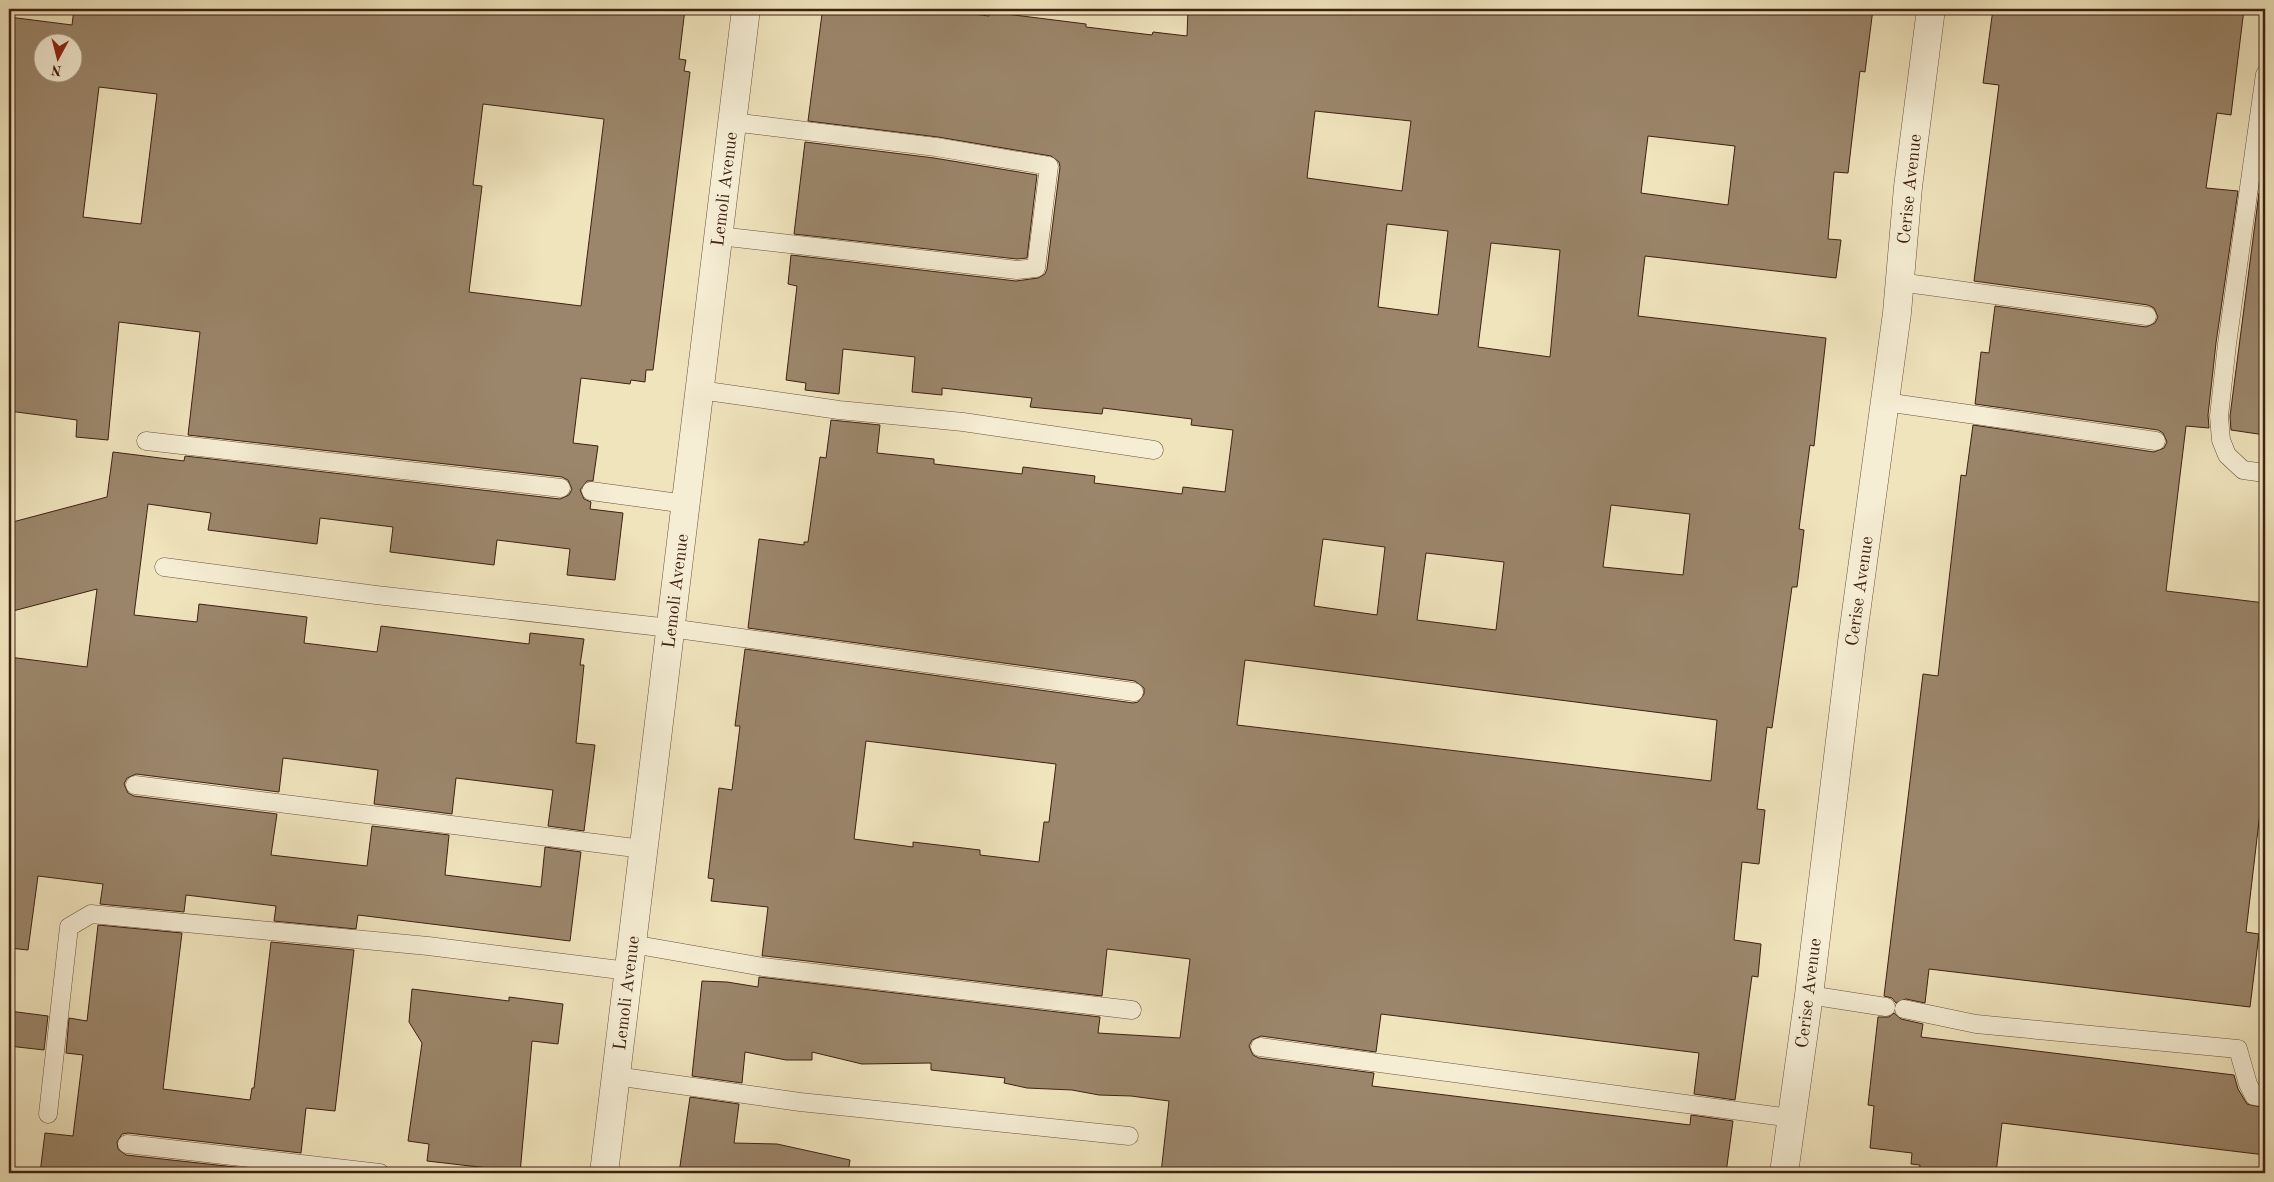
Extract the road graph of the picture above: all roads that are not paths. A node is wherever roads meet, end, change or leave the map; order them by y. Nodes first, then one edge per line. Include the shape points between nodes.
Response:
1 (746, 9) edge
2 (1931, 9) edge
3 (2265, 74) edge
4 (732, 122) junction
5 (718, 236) junction
6 (1900, 282) junction
7 (2147, 316) dead end
8 (700, 390) junction
9 (1885, 402) junction
10 (146, 441) dead end
11 (2156, 441) dead end
12 (1154, 450) dead end
13 (2265, 473) edge
14 (561, 488) dead end
15 (591, 491) dead end
16 (686, 504) junction
17 (164, 568) dead end
18 (670, 628) junction
19 (1134, 692) dead end
20 (135, 785) dead end
21 (643, 850) junction
22 (632, 944) junction
23 (628, 971) junction
24 (1809, 995) junction
25 (1886, 1007) dead end
26 (1904, 1009) dead end
27 (1132, 1010) dead end
28 (1260, 1047) dead end
29 (615, 1076) junction
30 (2265, 1098) edge
31 (48, 1114) dead end
32 (1791, 1118) junction
33 (1129, 1136) dead end
34 (127, 1144) dead end
35 (380, 1173) edge
36 (604, 1173) edge
37 (1784, 1173) edge

1 - 4 street, Lemoli Avenue
2 - 6 street, Cerise Avenue via 1908,186
3 - 13 lane via 2219,416 2221,440 2228,455 2242,470
4 - 5 street, Lemoli Avenue
4 - 5 lane via 936,147 1049,166 1036,268 1017,270
5 - 8 street, Lemoli Avenue
6 - 7 lane
6 - 9 street, Cerise Avenue
8 - 12 lane via 839,410 963,422
8 - 16 street, Lemoli Avenue
9 - 11 lane
9 - 24 street, Cerise Avenue
10 - 14 lane
15 - 16 lane
16 - 18 street, Lemoli Avenue
17 - 18 lane
18 - 19 lane
18 - 21 street, Lemoli Avenue
20 - 21 lane
21 - 22 street, Lemoli Avenue
22 - 23 street, Lemoli Avenue
22 - 27 lane via 763,966
23 - 29 street, Lemoli Avenue
23 - 31 lane via 428,946 91,914 69,927
24 - 25 lane
24 - 32 street, Cerise Avenue
26 - 30 lane via 1976,1024 2238,1048 2254,1096
28 - 32 lane
29 - 33 lane via 800,1102
29 - 36 street, Lemoli Avenue
32 - 37 street, Cerise Avenue
34 - 35 lane

